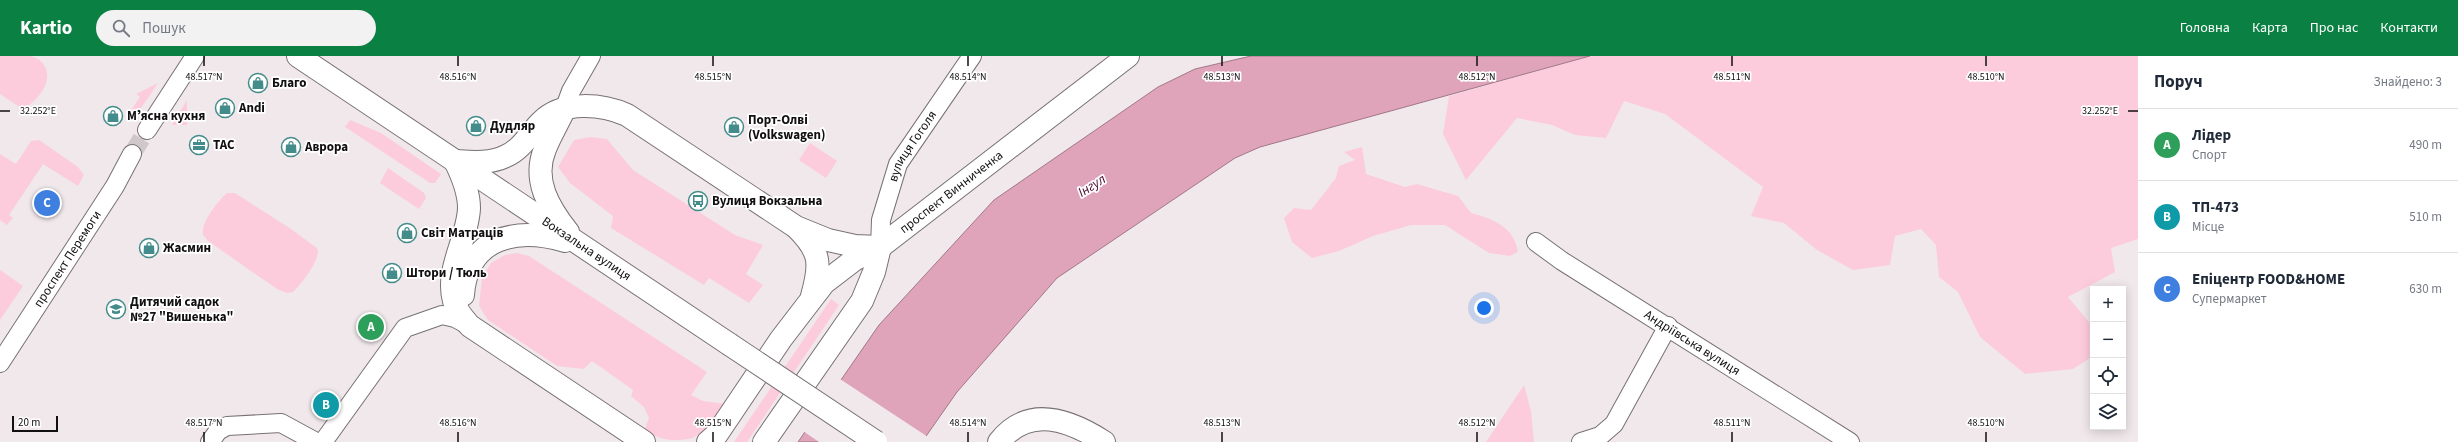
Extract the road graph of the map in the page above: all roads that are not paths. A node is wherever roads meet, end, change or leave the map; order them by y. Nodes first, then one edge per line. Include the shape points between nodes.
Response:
1 (194, 56) edge
2 (298, 56) edge
3 (591, 56) edge
4 (972, 56) edge
5 (1128, 56) edge
6 (564, 110) junction
7 (147, 130) tunnel mouth
8 (132, 154) tunnel mouth
9 (455, 161) junction
10 (796, 227) junction
11 (1536, 242) dead end
12 (578, 245) junction
13 (880, 247) junction
14 (812, 297) junction
15 (470, 326) junction
16 (1668, 326) junction
17 (0, 363) edge
18 (210, 442) edge
19 (316, 442) edge
20 (323, 442) edge
21 (644, 442) edge
22 (708, 442) edge
23 (764, 442) edge
24 (876, 442) edge
25 (999, 442) edge
26 (1104, 442) edge
27 (1581, 442) edge
28 (1850, 442) edge

1 - 7 street
2 - 9 main road, Вокзальна вулиця
3 - 6 street via 571,91
4 - 13 street, вулиця Гоголя via 898,164 881,220
5 - 13 main road, проспект Винниченка
6 - 9 main road via 542,121 517,150 506,157 483,162
6 - 10 main road via 589,106 613,109 627,115
6 - 12 main road via 544,150 540,182 554,212
8 - 17 street, проспект Перемоги via 115,186
9 - 12 main road, Вокзальна вулиця
9 - 15 main road via 465,185 469,206 467,224 456,261 454,301
10 - 13 main road via 828,240 855,246
10 - 14 main road via 808,239 817,257 819,270
11 - 16 street, Андріївська вулиця via 1562,262
12 - 15 main road via 546,235 527,235 498,239 486,247 468,269 464,284 464,306
12 - 24 main road, Вокзальна вулиця, bridge
13 - 14 main road, проспект Винниченка via 837,271
13 - 23 main road via 874,272 862,301
14 - 22 main road via 718,434
15 - 20 street via 455,318 442,316 405,328
15 - 21 main road
16 - 27 street via 1614,424 1600,436
16 - 28 street, Андріївська вулиця
18 - 19 street via 218,430 226,426 280,423
25 - 26 main road via 1020,425 1051,419 1075,425

